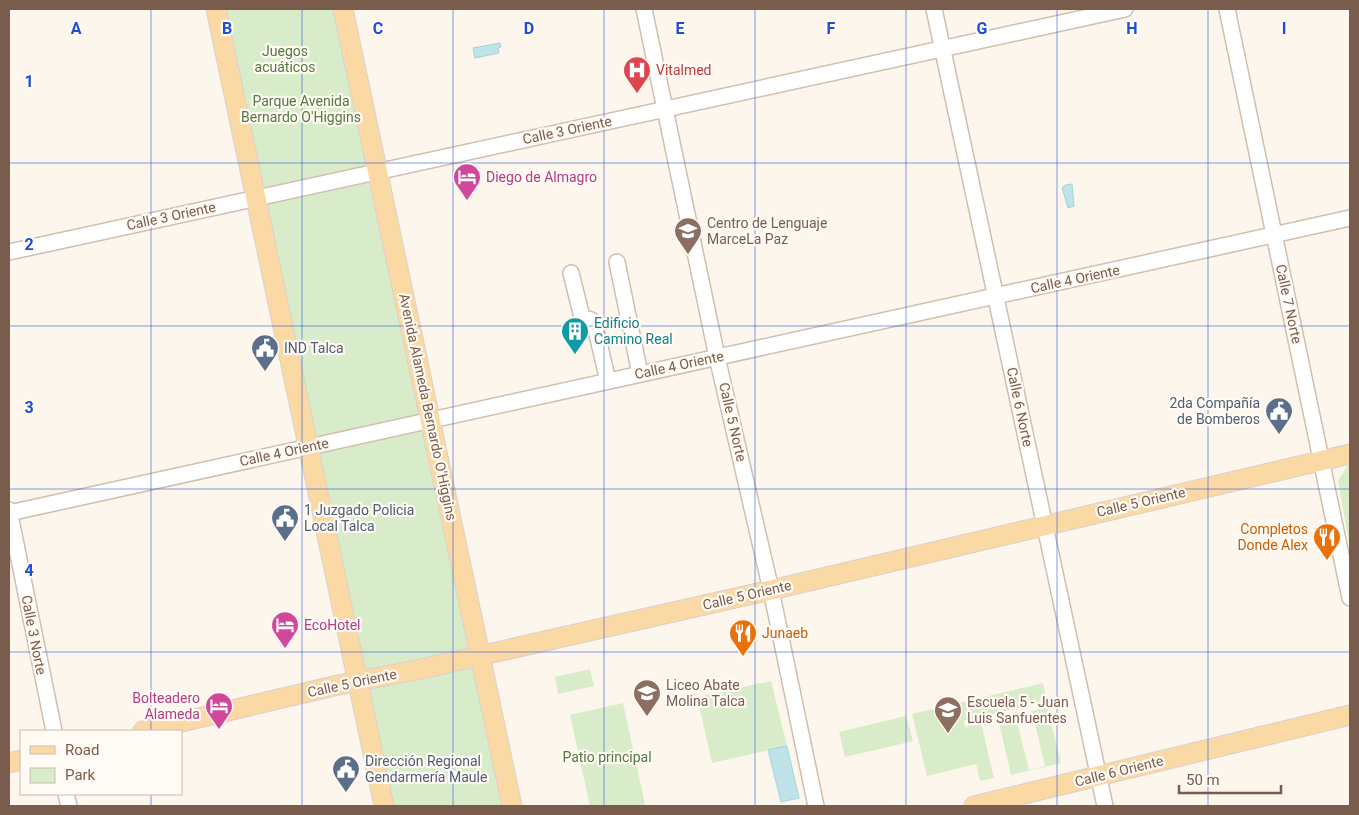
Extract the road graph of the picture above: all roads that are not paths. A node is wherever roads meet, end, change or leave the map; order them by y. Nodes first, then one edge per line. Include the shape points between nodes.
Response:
1 (216, 9) edge
2 (343, 9) edge
3 (644, 9) edge
4 (934, 9) edge
5 (1125, 9) edge
6 (1227, 9) edge
7 (943, 48) junction
8 (664, 109) junction
9 (378, 172) junction
10 (256, 198) junction
11 (1350, 218) edge
12 (1275, 235) junction
13 (9, 252) edge
14 (617, 262) dead end
15 (571, 273) dead end
16 (996, 296) junction
17 (718, 357) junction
18 (640, 374) junction
19 (608, 381) junction
20 (430, 420) junction
21 (309, 446) junction
22 (1350, 454) edge
23 (1322, 460) junction
24 (9, 512) edge
25 (1045, 524) junction
26 (771, 590) junction
27 (1350, 598) edge
28 (480, 655) junction
29 (358, 681) junction
30 (1350, 715) edge
31 (54, 730) edge
32 (147, 730) edge
33 (1099, 776) junction
34 (384, 806) edge
35 (512, 806) edge
36 (816, 806) edge
37 (974, 806) edge
38 (1105, 806) edge

1 - 10 main road
2 - 9 main road, Avenida Alameda Bernardo O'Higgins
3 - 8 street, Calle 5 Norte
4 - 7 street, Calle 6 Norte
5 - 7 street, Calle 3 Oriente
6 - 12 street, Calle 7 Norte
7 - 8 street, Calle 3 Oriente
7 - 16 street, Calle 6 Norte
8 - 9 street, Calle 3 Oriente
8 - 17 street, Calle 5 Norte
9 - 10 street, Calle 3 Oriente
9 - 20 main road, Avenida Alameda Bernardo O'Higgins
10 - 13 street, Calle 3 Oriente
10 - 21 main road
11 - 12 street, Calle 4 Oriente
12 - 16 street, Calle 4 Oriente
12 - 23 street, Calle 7 Norte
14 - 18 street
15 - 19 street via 582,317 592,320 596,330
16 - 17 street, Calle 4 Oriente
16 - 25 street, Calle 6 Norte
17 - 18 street, Calle 4 Oriente
17 - 26 street, Calle 5 Norte
18 - 19 street, Calle 4 Oriente
19 - 20 street, Calle 4 Oriente
20 - 21 street, Calle 4 Oriente
20 - 28 main road, Avenida Alameda Bernardo O'Higgins
21 - 24 street, Calle 4 Oriente
21 - 29 main road
22 - 23 main road, Calle 5 Oriente
23 - 25 main road, Calle 5 Oriente
23 - 27 street, Calle 7 Norte
24 - 31 street, Calle 3 Norte
25 - 26 main road, Calle 5 Oriente
25 - 33 street, Calle 6 Norte
26 - 28 main road, Calle 5 Oriente
26 - 36 street, Calle 5 Norte
28 - 29 main road, Calle 5 Oriente
28 - 35 main road, Avenida Alameda Bernardo O'Higgins
29 - 32 main road, Calle 5 Oriente
29 - 34 main road
30 - 33 main road, Calle 6 Oriente
33 - 37 main road, Calle 6 Oriente
33 - 38 street, Calle 6 Norte

